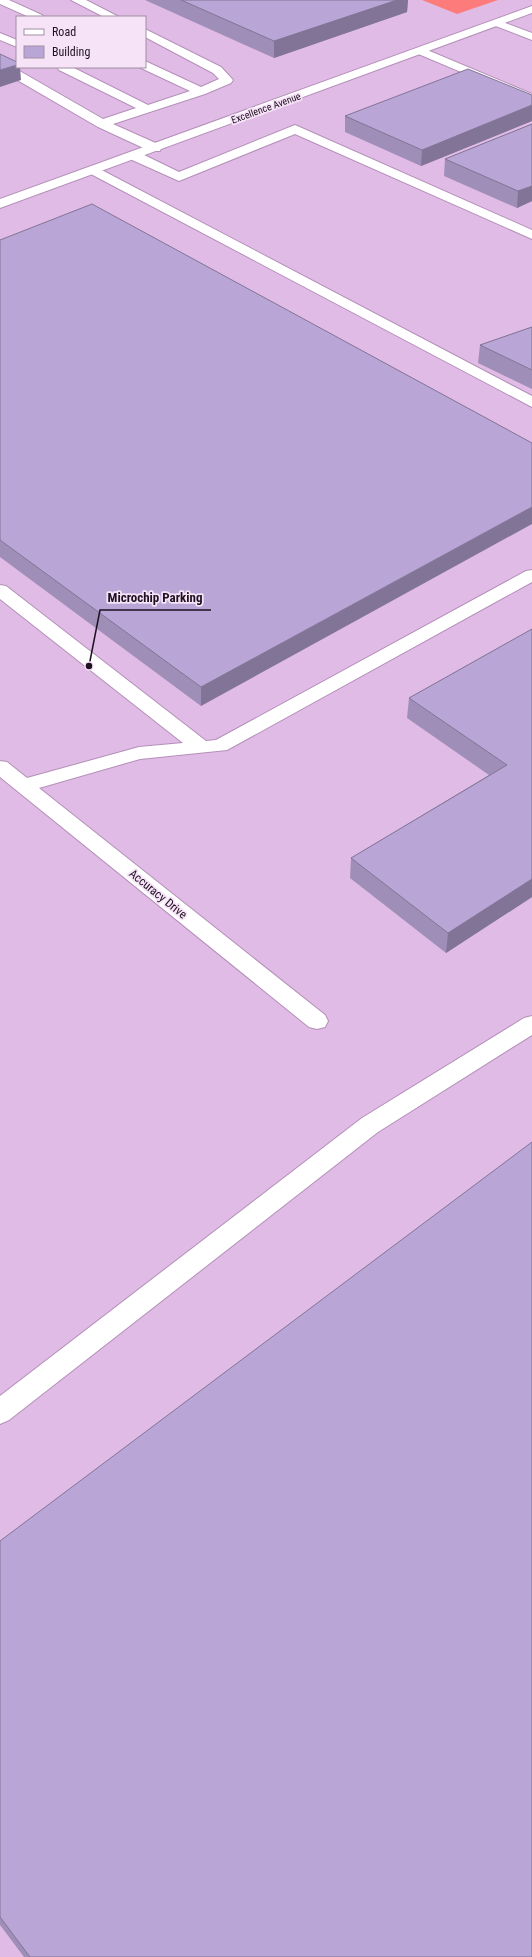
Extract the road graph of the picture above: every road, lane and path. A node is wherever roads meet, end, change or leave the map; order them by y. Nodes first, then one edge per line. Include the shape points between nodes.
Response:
1 (0, 0) edge
2 (77, 0) edge
3 (532, 9) edge
4 (36, 16) edge
5 (111, 16) edge
6 (497, 23) junction
7 (146, 32) edge
8 (0, 36) edge
9 (532, 38) edge
10 (16, 44) edge
11 (420, 51) junction
12 (0, 65) edge
13 (146, 65) edge
14 (65, 68) edge
15 (201, 91) junction
16 (532, 98) edge
17 (147, 109) junction
18 (102, 124) junction
19 (155, 148) junction
20 (135, 156) junction
21 (94, 170) junction
22 (0, 204) edge
23 (532, 235) edge
24 (532, 402) edge
25 (532, 575) edge
26 (0, 590) edge
27 (202, 747) junction
28 (0, 767) edge
29 (22, 786) junction
30 (317, 1021) dead end
31 (532, 1024) edge
32 (0, 1412) edge

1 - 4 street
2 - 5 street
3 - 6 street, Excellence Avenue
6 - 9 street
6 - 11 street, Excellence Avenue
7 - 15 street via 217,70 227,80
8 - 10 street
11 - 16 street
11 - 19 street, Excellence Avenue
12 - 18 street
13 - 15 street
14 - 17 street
15 - 17 street
17 - 18 street
18 - 19 street
19 - 20 street, Excellence Avenue
20 - 21 street, Excellence Avenue
20 - 23 street via 178,177 295,129
21 - 22 street, Excellence Avenue
21 - 24 street
25 - 27 street via 220,746
26 - 27 street
27 - 29 street via 139,753
28 - 29 street, Accuracy Drive
29 - 30 street, Accuracy Drive
31 - 32 street via 370,1125

